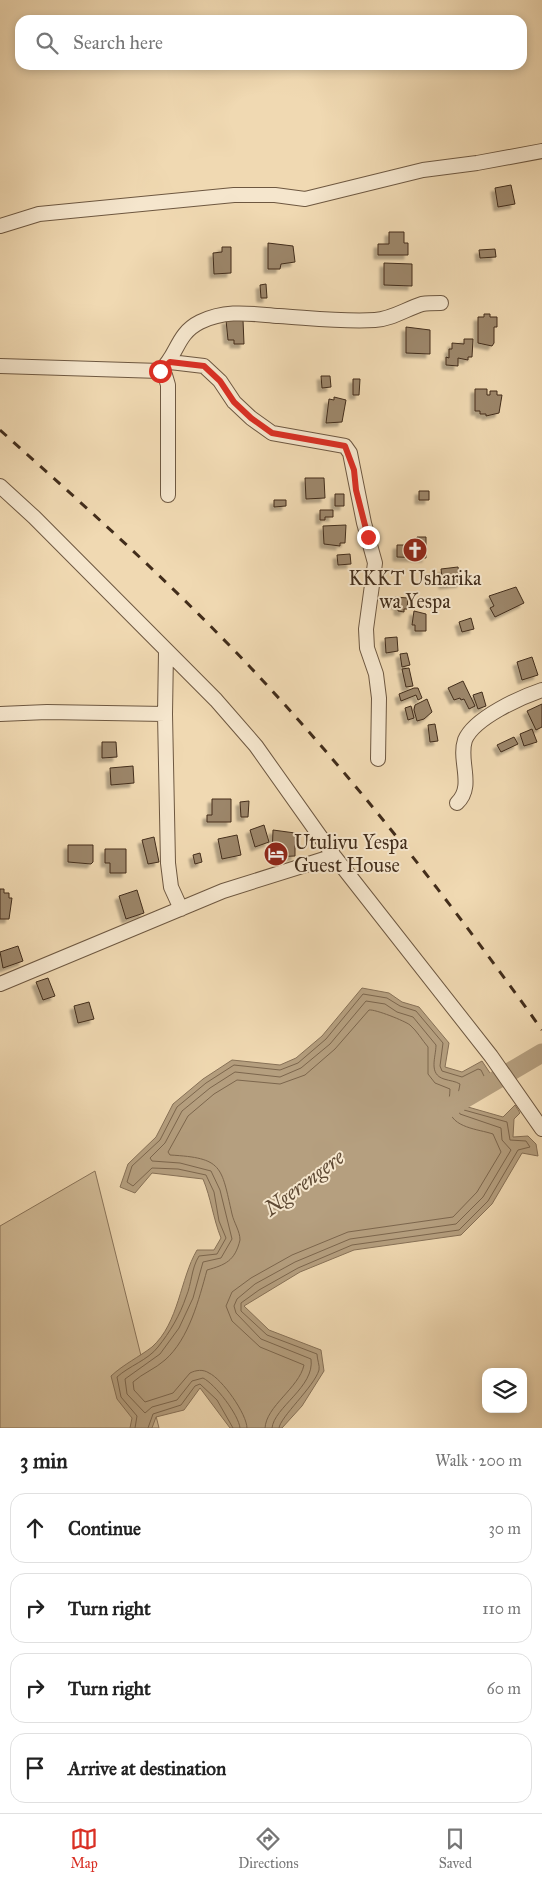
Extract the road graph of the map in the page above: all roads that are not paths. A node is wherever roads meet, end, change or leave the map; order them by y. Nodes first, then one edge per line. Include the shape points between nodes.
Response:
1 (542, 151) edge
2 (0, 226) edge
3 (441, 303) dead end
4 (0, 366) edge
5 (165, 366) junction
6 (0, 486) edge
7 (168, 495) dead end
8 (166, 651) junction
9 (542, 690) edge
10 (0, 714) edge
11 (165, 714) junction
12 (378, 759) dead end
13 (456, 803) dead end
14 (334, 856) junction
15 (181, 908) junction
16 (0, 984) edge
17 (542, 1129) edge

1 - 2 street via 423,170 305,199 234,195 39,214
3 - 5 street via 423,304 390,318 376,320 245,312 224,314 190,328
4 - 5 street
5 - 7 street via 168,385
5 - 12 street via 204,366 220,381 234,402 272,433 345,446 350,453 375,564 366,629 367,648 376,674 379,698
6 - 8 street
8 - 11 street
8 - 14 street via 216,700 256,746
9 - 13 street via 486,718 466,738 466,789
10 - 11 street
11 - 15 street via 168,863 171,887
14 - 15 street via 223,891
14 - 17 street via 491,1056
15 - 16 street

